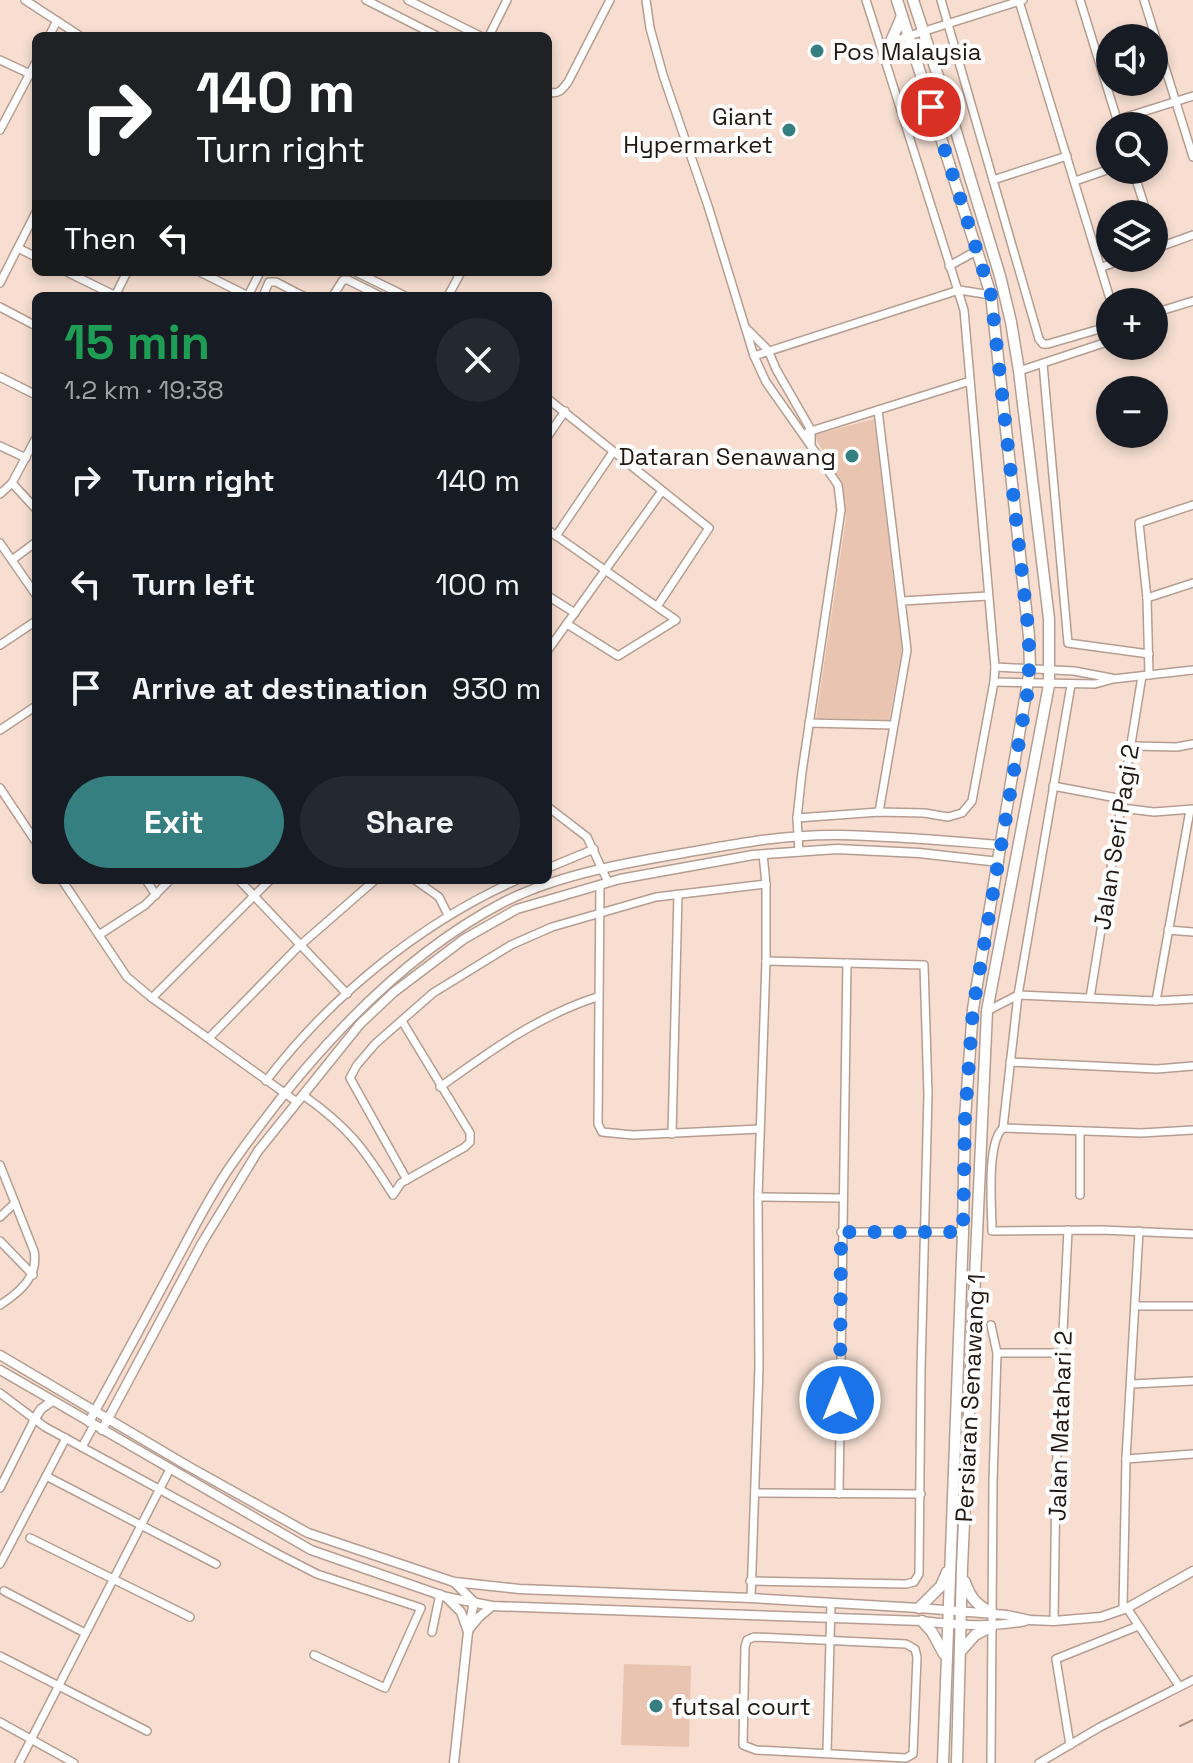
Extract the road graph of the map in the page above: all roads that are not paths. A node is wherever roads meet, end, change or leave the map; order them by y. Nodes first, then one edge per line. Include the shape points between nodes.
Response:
1 (25, 0) edge
2 (366, 0) edge
3 (408, 0) edge
4 (507, 0) edge
5 (610, 0) edge
6 (646, 0) edge
7 (866, 0) edge
8 (897, 0) edge
9 (913, 0) edge
10 (941, 0) edge
11 (1080, 0) edge
12 (1144, 0) edge
13 (1022, 1) edge
14 (902, 14) junction
15 (57, 21) junction
16 (948, 23) junction
17 (922, 31) junction
18 (51, 32) edge
19 (74, 32) edge
20 (429, 32) edge
21 (472, 32) edge
22 (491, 32) edge
23 (907, 36) junction
24 (885, 43) junction
25 (912, 50) junction
26 (0, 60) edge
27 (32, 70) edge
28 (30, 74) junction
29 (552, 93) edge
30 (1193, 96) edge
31 (1175, 102) junction
32 (1115, 112) edge
33 (1148, 112) edge
34 (0, 130) edge
35 (1067, 156) junction
36 (1193, 157) edge
37 (1096, 174) edge
38 (993, 180) junction
39 (1075, 181) junction
40 (32, 220) edge
41 (1193, 235) edge
42 (1168, 244) edge
43 (18, 248) junction
44 (1096, 248) edge
45 (978, 250) junction
46 (32, 255) edge
47 (949, 266) junction
48 (75, 276) edge
49 (208, 276) edge
50 (364, 276) edge
51 (0, 283) edge
52 (959, 290) junction
53 (107, 292) edge
54 (240, 292) edge
55 (265, 292) edge
56 (295, 292) edge
57 (336, 292) edge
58 (372, 292) edge
59 (397, 292) edge
60 (991, 295) junction
61 (1193, 301) edge
62 (0, 307) edge
63 (1168, 309) edge
64 (32, 324) edge
65 (747, 329) junction
66 (1096, 330) edge
67 (1096, 346) edge
68 (768, 350) junction
69 (754, 356) junction
70 (1043, 364) junction
71 (1019, 371) junction
72 (0, 377) edge
73 (970, 381) junction
74 (32, 393) edge
75 (552, 402) edge
76 (878, 410) junction
77 (565, 411) junction
78 (552, 430) edge
79 (811, 430) junction
80 (802, 435) junction
81 (0, 446) edge
82 (32, 446) edge
83 (811, 446) junction
84 (613, 452) junction
85 (26, 458) junction
86 (12, 483) junction
87 (888, 489) junction
88 (662, 491) junction
89 (878, 491) dead end
90 (0, 494) edge
91 (32, 505) edge
92 (1193, 505) edge
93 (552, 533) edge
94 (556, 536) junction
95 (0, 543) edge
96 (32, 545) edge
97 (12, 560) junction
98 (604, 572) junction
99 (1193, 583) edge
100 (32, 589) edge
101 (988, 596) junction
102 (1147, 598) junction
103 (552, 599) edge
104 (902, 601) junction
105 (658, 605) junction
106 (575, 613) junction
107 (32, 624) edge
108 (567, 624) junction
109 (0, 645) edge
110 (552, 645) edge
111 (1149, 654) junction
112 (995, 667) junction
113 (1030, 669) junction
114 (1049, 669) junction
115 (1193, 670) edge
116 (1145, 675) junction
117 (1113, 679) junction
118 (994, 682) junction
119 (1029, 684) junction
120 (1049, 685) junction
121 (1071, 685) junction
122 (32, 711) edge
123 (809, 723) junction
124 (893, 725) junction
125 (0, 730) edge
126 (1193, 744) edge
127 (1132, 746) junction
128 (1053, 786) junction
129 (0, 788) edge
130 (1122, 804) junction
131 (552, 810) edge
132 (1191, 810) edge
133 (879, 812) junction
134 (797, 818) junction
135 (32, 833) edge
136 (798, 838) junction
137 (1002, 845) junction
138 (594, 849) junction
139 (799, 852) junction
140 (763, 854) junction
141 (999, 862) junction
142 (552, 866) edge
143 (604, 869) junction
144 (604, 883) junction
145 (65, 884) edge
146 (149, 884) edge
147 (166, 884) edge
148 (243, 884) edge
149 (265, 884) edge
150 (370, 884) edge
151 (421, 884) edge
152 (506, 884) edge
153 (766, 884) junction
154 (678, 894) junction
155 (156, 895) junction
156 (253, 895) junction
157 (600, 913) junction
158 (448, 915) junction
159 (1168, 930) junction
160 (1193, 932) edge
161 (99, 935) junction
162 (301, 944) junction
163 (766, 961) junction
164 (847, 963) junction
165 (347, 994) junction
166 (1018, 995) junction
167 (597, 997) junction
168 (152, 998) junction
169 (1090, 998) junction
170 (1193, 999) edge
171 (1156, 1001) junction
172 (987, 1011) junction
173 (402, 1021) junction
174 (209, 1038) junction
175 (1010, 1062) junction
176 (1193, 1066) edge
177 (266, 1081) junction
178 (440, 1087) junction
179 (285, 1094) junction
180 (300, 1099) junction
181 (1003, 1128) junction
182 (760, 1129) junction
183 (1193, 1130) edge
184 (1080, 1131) junction
185 (672, 1134) junction
186 (0, 1165) edge
187 (407, 1180) junction
188 (1080, 1195) dead end
189 (758, 1197) junction
190 (842, 1198) junction
191 (15, 1203) junction
192 (0, 1217) edge
193 (1068, 1230) junction
194 (925, 1231) junction
195 (1139, 1231) junction
196 (841, 1232) junction
197 (963, 1232) junction
198 (1193, 1234) edge
199 (0, 1241) edge
200 (33, 1275) junction
201 (0, 1305) edge
202 (1136, 1306) junction
203 (1193, 1306) edge
204 (991, 1325) dead end
205 (997, 1353) junction
206 (1062, 1353) junction
207 (0, 1355) edge
208 (0, 1370) edge
209 (1193, 1381) edge
210 (1132, 1384) junction
211 (0, 1393) edge
212 (51, 1402) junction
213 (96, 1410) junction
214 (109, 1418) junction
215 (34, 1420) junction
216 (95, 1425) junction
217 (66, 1438) junction
218 (82, 1447) junction
219 (1193, 1454) edge
220 (1126, 1459) junction
221 (170, 1469) junction
222 (46, 1476) junction
223 (1, 1485) edge
224 (159, 1490) junction
225 (755, 1493) junction
226 (839, 1494) junction
227 (921, 1494) junction
228 (140, 1526) junction
229 (30, 1538) dead end
230 (0, 1564) edge
231 (216, 1564) dead end
232 (949, 1568) junction
233 (1193, 1571) edge
234 (962, 1572) junction
235 (113, 1578) junction
236 (750, 1581) junction
237 (454, 1582) junction
238 (4, 1591) dead end
239 (443, 1595) junction
240 (751, 1598) junction
241 (474, 1602) junction
242 (831, 1603) junction
243 (492, 1606) junction
244 (919, 1608) junction
245 (1125, 1609) junction
246 (947, 1610) junction
247 (961, 1611) junction
248 (992, 1613) junction
249 (190, 1617) dead end
250 (830, 1618) junction
251 (1030, 1620) junction
252 (922, 1621) junction
253 (1054, 1621) junction
254 (947, 1624) junction
255 (961, 1625) junction
256 (992, 1626) junction
257 (1138, 1626) junction
258 (432, 1632) dead end
259 (468, 1632) junction
260 (85, 1633) junction
261 (830, 1642) junction
262 (960, 1652) junction
263 (314, 1655) dead end
264 (0, 1656) edge
265 (946, 1660) junction
266 (1193, 1680) edge
267 (58, 1686) junction
268 (1179, 1686) junction
269 (0, 1722) edge
270 (147, 1731) dead end
271 (32, 1739) junction
272 (1070, 1745) junction
273 (827, 1752) junction
274 (19, 1763) edge
275 (74, 1763) edge
276 (454, 1763) edge
277 (943, 1763) edge
278 (957, 1763) edge
279 (991, 1763) edge
280 (1039, 1763) edge

1 - 15 street
2 - 20 street
3 - 21 street
4 - 22 street
5 - 29 street via 568,82
6 - 65 street via 663,75
7 - 24 street
8 - 14 main road, Persiaran Senawang 1
9 - 17 main road, Persiaran Senawang 1
10 - 16 street
11 - 32 street
12 - 31 street
13 - 16 street
13 - 35 street
14 - 23 main road, Persiaran Senawang 1
14 - 24 main road
15 - 18 street
15 - 19 street
16 - 17 street
16 - 38 street
17 - 23 street
17 - 71 main road, Persiaran Senawang 1 via 1000,276
23 - 24 street
23 - 25 main road, Persiaran Senawang 1
24 - 25 main road
24 - 47 street
25 - 45 main road, Persiaran Senawang 1
26 - 28 street
27 - 28 street
28 - 34 street
30 - 31 street
31 - 33 street
31 - 36 street
35 - 38 street
35 - 39 street
37 - 39 street
38 - 66 street via 1043,344
39 - 44 street
40 - 43 street
41 - 42 street
43 - 46 street
43 - 51 street
45 - 47 street
45 - 60 main road, Persiaran Senawang 1
47 - 52 street
48 - 53 street
49 - 54 street
50 - 59 street
52 - 60 street
52 - 68 street
52 - 73 street
55 - 56 street via 269,282 276,282
57 - 58 street via 348,280
60 - 113 main road, Persiaran Senawang 1
61 - 63 street
62 - 64 street
65 - 68 street
65 - 69 street
67 - 70 street
68 - 69 street
68 - 79 street
69 - 80 street
70 - 71 street
70 - 111 street via 1068,643
71 - 114 main road, Persiaran Senawang 1 via 1049,619
72 - 74 street
73 - 76 street
73 - 101 street
75 - 77 street
76 - 79 street
76 - 87 street
77 - 78 street
77 - 84 street
79 - 80 street
79 - 83 street
80 - 83 street
81 - 85 street
82 - 85 street
83 - 123 street via 838,485 841,510
84 - 88 street
84 - 94 street
85 - 86 street
86 - 90 street
86 - 91 street
87 - 89 street
87 - 104 street
88 - 98 street
88 - 105 street via 709,528
92 - 102 street, Jalan Seri Pagi 2 via 1139,523
93 - 94 street
94 - 98 street
95 - 97 street
96 - 97 street
97 - 100 street
98 - 105 street
98 - 106 street
99 - 102 street
101 - 104 street
101 - 112 street
102 - 111 street, Jalan Seri Pagi 2
103 - 106 street
104 - 124 street via 907,650
105 - 108 street via 674,623 618,656
106 - 108 street
107 - 109 street
108 - 110 street
111 - 116 street, Jalan Seri Pagi 2
112 - 113 street
112 - 118 street
113 - 114 street
113 - 119 main road, Persiaran Senawang 1
114 - 117 street
114 - 120 main road, Persiaran Senawang 1
115 - 116 street
116 - 117 street
116 - 127 street, Jalan Seri Pagi 2
117 - 121 street
118 - 119 street
118 - 133 street via 972,801 962,813 948,817
119 - 120 street
119 - 137 main road, Persiaran Senawang 1
120 - 121 street
120 - 172 main road, Persiaran Senawang 1
121 - 128 street
122 - 125 street
123 - 124 street
123 - 134 street
124 - 133 street
126 - 127 street
127 - 130 street, Jalan Seri Pagi 2
128 - 130 street
128 - 166 street
129 - 135 street
130 - 132 street via 1154,812
130 - 169 street, Jalan Seri Pagi 2
131 - 138 street via 587,837
132 - 159 street
133 - 134 street
134 - 136 street
136 - 137 street via 837,835
136 - 139 street
136 - 143 street via 752,841
137 - 141 main road, Persiaran Senawang 1
138 - 142 street
138 - 143 street
139 - 140 street
139 - 141 street via 906,852
140 - 144 street
140 - 153 street
141 - 197 main road, Persiaran Senawang 1 via 973,1009
143 - 144 street
143 - 179 street via 532,891 465,925 352,1018
144 - 157 street
144 - 180 street via 517,909 464,939 360,1024
145 - 161 street
146 - 155 street
147 - 155 street
148 - 156 street
149 - 156 street
150 - 162 street
151 - 158 street via 439,897
152 - 158 street
153 - 154 street
153 - 163 street
154 - 157 street
154 - 185 street
155 - 161 street
156 - 162 street
156 - 168 street
157 - 167 street
157 - 173 street via 511,945 433,993
158 - 165 street
159 - 160 street
159 - 171 street
161 - 168 street via 127,977
162 - 165 street
162 - 174 street
163 - 164 street
163 - 182 street
164 - 190 street
164 - 194 street via 924,965
165 - 177 street
166 - 169 street
166 - 172 street
166 - 175 street
167 - 178 street via 539,1021
167 - 185 street via 602,1132
168 - 174 street
169 - 171 street
170 - 171 street
172 - 234 main road, Persiaran Senawang 1
173 - 178 street
173 - 187 street via 376,1043 350,1078
174 - 177 street
175 - 176 street
175 - 181 street
177 - 179 street
178 - 187 street via 470,1133 470,1142
179 - 180 street
179 - 213 street via 215,1191
180 - 187 street via 348,1131 393,1195
180 - 214 street via 225,1203
181 - 184 street
181 - 193 street via 993,1147 992,1231
182 - 185 street
182 - 189 street
183 - 184 street
184 - 188 street
186 - 191 street
189 - 190 street
189 - 225 street
190 - 196 street
191 - 192 street
191 - 200 street via 34,1251
193 - 195 street
193 - 206 street, Jalan Matahari 2
194 - 196 street
194 - 197 street
194 - 227 street
195 - 198 street
195 - 202 street
196 - 226 street
197 - 232 main road, Persiaran Senawang 1
199 - 200 street
200 - 201 street
202 - 203 street
202 - 210 street
204 - 205 street
205 - 206 street
205 - 248 street
206 - 253 street, Jalan Matahari 2
207 - 213 street
208 - 212 street
209 - 210 street
210 - 220 street
211 - 215 street
212 - 215 street
212 - 216 street
213 - 214 street
213 - 216 street
214 - 216 street
214 - 237 street via 319,1539
215 - 217 street
215 - 223 street
216 - 218 street
216 - 221 street
217 - 218 street
217 - 222 street
218 - 224 street
219 - 220 street
220 - 245 street
221 - 224 street
221 - 239 street via 311,1550
222 - 228 street
222 - 230 street
224 - 228 street
224 - 263 street via 317,1574 421,1608 385,1688
225 - 226 street
225 - 236 street
226 - 227 street
227 - 236 street via 919,1574 914,1582
228 - 231 street
228 - 235 street
229 - 235 street
232 - 244 main road via 941,1586
232 - 246 main road, Persiaran Senawang 1
233 - 245 street
234 - 247 main road, Persiaran Senawang 1
234 - 248 main road via 977,1605
235 - 249 street
235 - 260 street
236 - 240 street
237 - 240 street
237 - 241 street
238 - 260 street
239 - 241 street
239 - 258 street
239 - 259 street via 461,1612
240 - 242 street
241 - 243 street
241 - 259 street
242 - 244 street
242 - 250 street
243 - 250 street
243 - 259 street
244 - 246 street
245 - 253 street
245 - 257 street
246 - 247 street
246 - 254 main road, Persiaran Senawang 1
247 - 248 street
247 - 255 main road, Persiaran Senawang 1
248 - 251 street
248 - 256 street
250 - 252 street
250 - 261 street
251 - 253 street
251 - 256 street
252 - 254 street
252 - 265 main road
254 - 255 street
254 - 265 main road, Persiaran Senawang 1
255 - 256 street
255 - 262 main road, Persiaran Senawang 1
256 - 262 main road
256 - 279 street
257 - 268 street
257 - 272 street via 1056,1659
259 - 276 street
260 - 267 street
261 - 273 street
261 - 273 street via 747,1640 742,1738 743,1745 756,1750
261 - 273 street via 906,1644 915,1649 915,1748 906,1758
262 - 278 main road, Persiaran Senawang 1
264 - 267 street
265 - 277 main road, Persiaran Senawang 1
266 - 268 street
267 - 270 street
267 - 271 street
268 - 272 street
269 - 271 street
271 - 274 street
271 - 275 street
272 - 280 street

